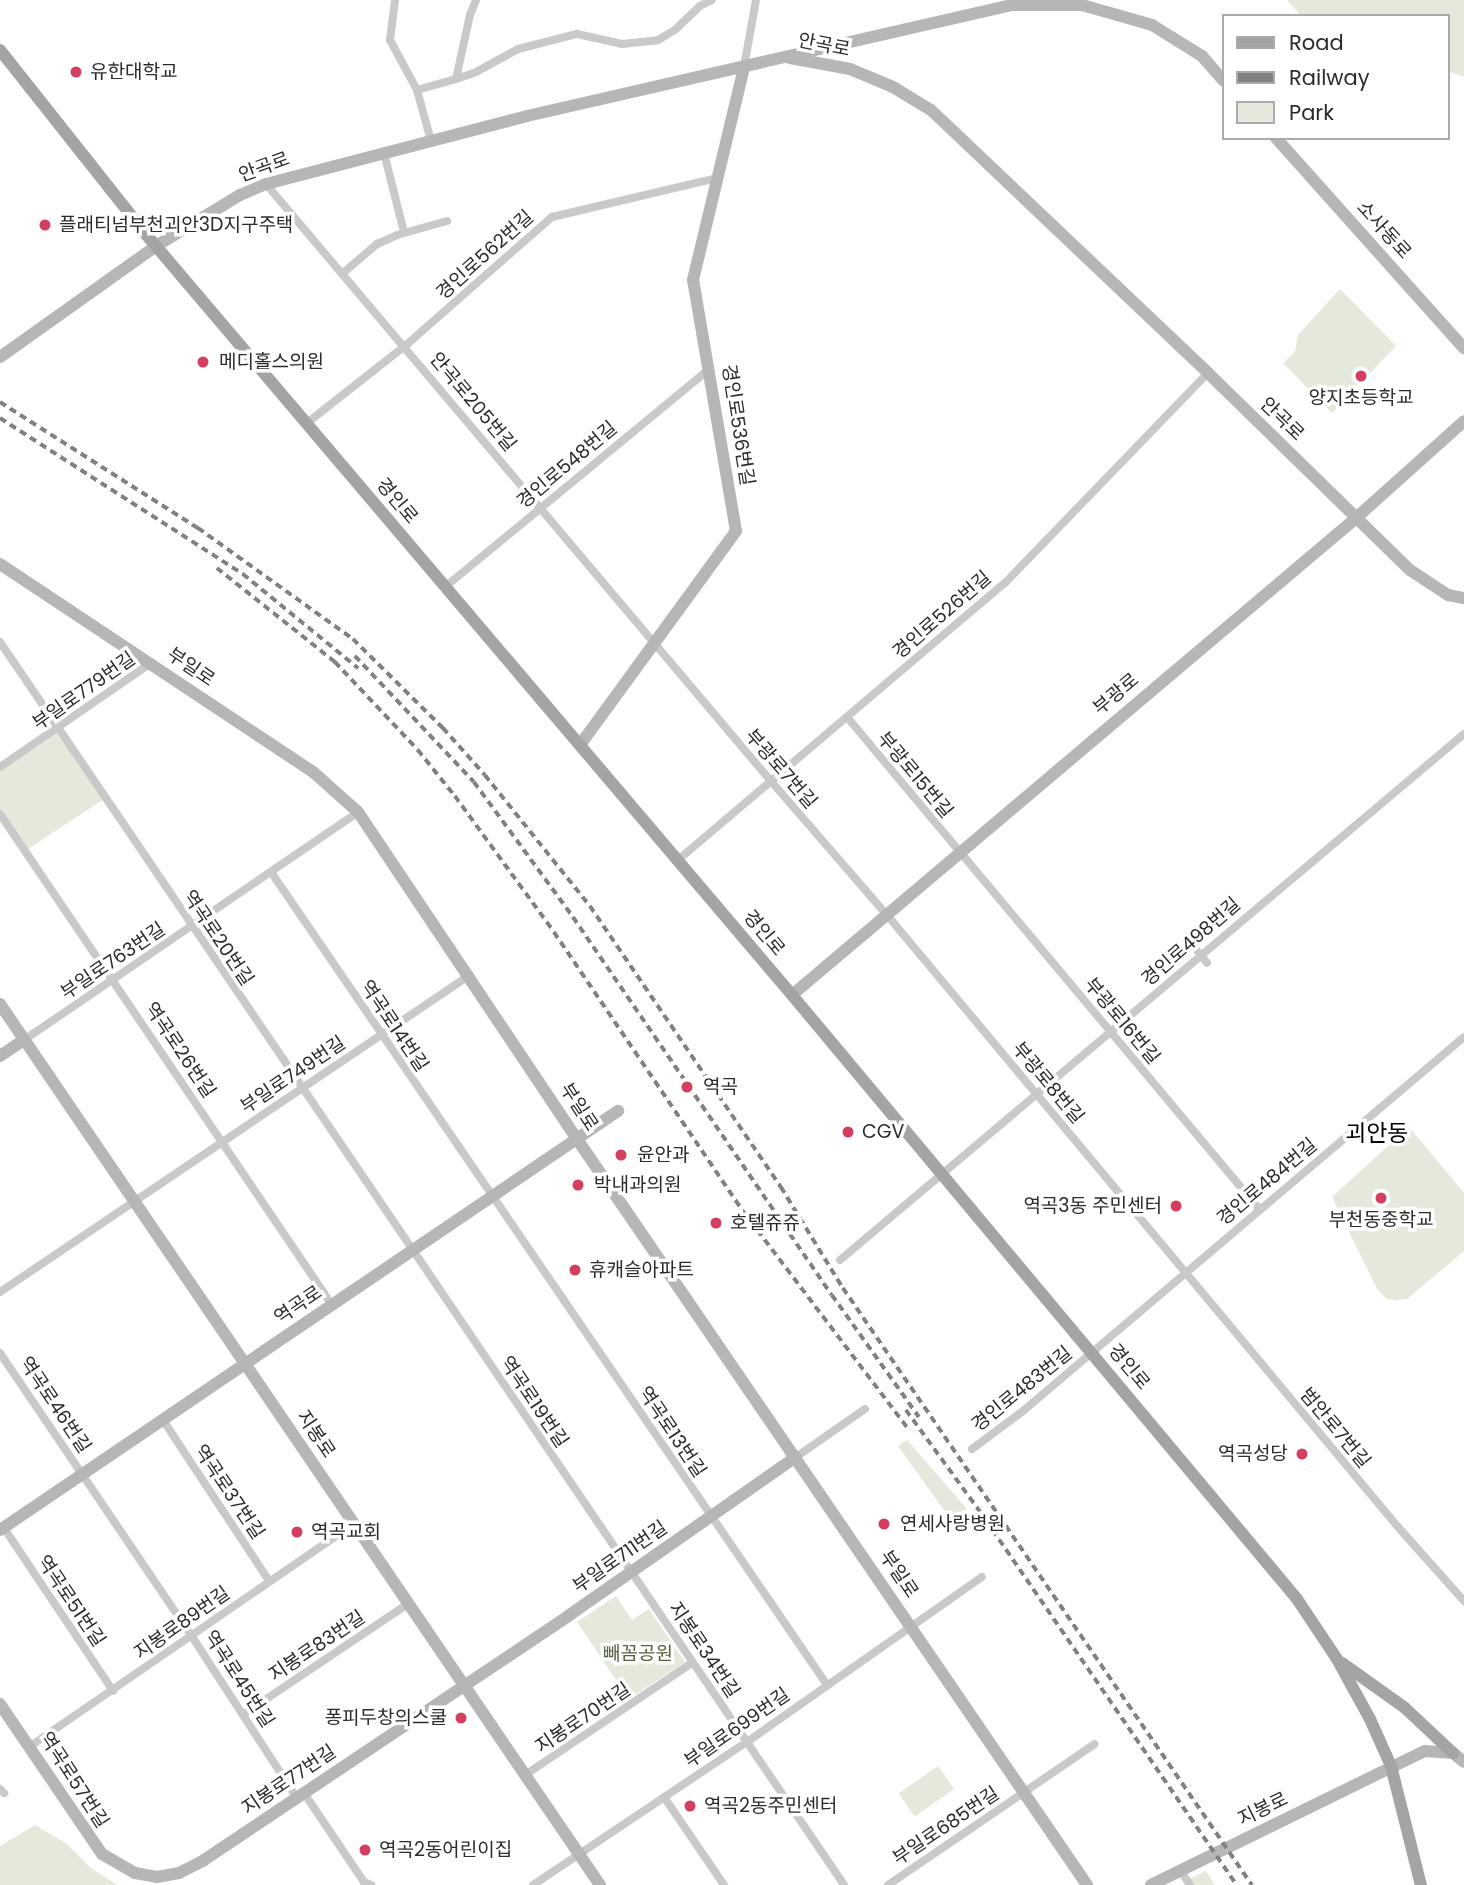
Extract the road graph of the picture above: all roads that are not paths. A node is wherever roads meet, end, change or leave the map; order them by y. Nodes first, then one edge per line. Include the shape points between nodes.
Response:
1 (396, 0) edge
2 (476, 0) edge
3 (712, 0) edge
4 (756, 0) edge
5 (1082, 2) edge
6 (0, 50) edge
7 (785, 57) junction
8 (744, 66) junction
9 (456, 79) junction
10 (1222, 79) edge
11 (417, 90) junction
12 (1278, 140) edge
13 (431, 141) junction
14 (384, 153) junction
15 (717, 178) junction
16 (266, 184) junction
17 (447, 221) dead end
18 (404, 232) junction
19 (156, 246) junction
20 (343, 273) junction
21 (405, 346) junction
22 (1464, 348) edge
23 (0, 357) edge
24 (709, 369) junction
25 (1208, 373) junction
26 (1464, 421) edge
27 (307, 423) junction
28 (541, 506) junction
29 (1356, 518) junction
30 (0, 564) edge
31 (445, 587) junction
32 (1464, 598) edge
33 (0, 642) edge
34 (653, 642) junction
35 (151, 663) junction
36 (847, 717) junction
37 (60, 727) junction
38 (1464, 734) edge
39 (580, 745) junction
40 (0, 767) edge
41 (770, 780) junction
42 (358, 812) junction
43 (0, 814) edge
44 (959, 852) junction
45 (678, 860) junction
46 (271, 872) junction
47 (887, 915) junction
48 (191, 927) junction
49 (1197, 951) junction
50 (1207, 963) dead end
51 (470, 975) junction
52 (113, 980) junction
53 (792, 995) junction
54 (0, 1004) edge
55 (1110, 1031) junction
56 (381, 1035) junction
57 (1464, 1037) edge
58 (24, 1040) junction
59 (0, 1056) edge
60 (302, 1088) junction
61 (1037, 1094) junction
62 (618, 1111) dead end
63 (576, 1139) junction
64 (223, 1142) junction
65 (940, 1175) junction
66 (492, 1196) junction
67 (135, 1202) junction
68 (1260, 1210) junction
69 (412, 1251) junction
70 (840, 1260) dead end
71 (1184, 1273) junction
72 (0, 1292) edge
73 (332, 1305) junction
74 (1091, 1352) junction
75 (0, 1353) edge
76 (246, 1364) junction
77 (865, 1409) dead end
78 (163, 1420) junction
79 (972, 1449) dead end
80 (796, 1457) junction
81 (83, 1474) junction
82 (711, 1517) junction
83 (354, 1524) junction
84 (2, 1529) edge
85 (631, 1572) junction
86 (982, 1577) dead end
87 (270, 1581) junction
88 (1464, 1601) edge
89 (408, 1604) junction
90 (912, 1627) junction
91 (191, 1635) junction
92 (1337, 1659) junction
93 (693, 1662) junction
94 (827, 1685) junction
95 (463, 1686) junction
96 (113, 1691) junction
97 (0, 1704) edge
98 (244, 1714) junction
99 (747, 1742) junction
100 (1095, 1744) dead end
101 (29, 1746) junction
102 (1453, 1753) junction
103 (1464, 1762) edge
104 (1391, 1766) junction
105 (525, 1776) junction
106 (1023, 1793) junction
107 (301, 1795) junction
108 (664, 1797) junction
109 (579, 1853) junction
110 (126, 1869) joint
111 (1180, 1870) dead end
112 (371, 1885) edge
113 (533, 1885) edge
114 (600, 1885) edge
115 (724, 1885) edge
116 (844, 1885) edge
117 (888, 1885) edge
118 (1087, 1885) edge
119 (1151, 1885) edge
120 (1191, 1885) edge
121 (1421, 1885) edge

1 - 11 street via 390,40
2 - 9 street
3 - 9 street via 658,40 622,44 578,34 518,49
4 - 8 street
5 - 7 street via 1013,5
5 - 10 street via 1152,25 1202,56
6 - 19 main road, 경인로
7 - 8 street, 안곡로
7 - 25 street, 안곡로 via 850,69 931,110
8 - 13 street, 안곡로
8 - 15 street, 경인로536번길
9 - 11 street
11 - 13 street
12 - 22 street, 소사동로
13 - 14 street, 안곡로
14 - 16 street, 안곡로
14 - 18 street
15 - 21 street, 경인로562번길 via 552,217
15 - 24 street, 경인로536번길 via 692,280
16 - 19 street, 안곡로
16 - 20 street, 안곡로205번길
17 - 18 street
18 - 20 street via 377,244
19 - 23 street, 안곡로
19 - 27 main road, 경인로
20 - 21 street, 안곡로205번길
21 - 27 street, 경인로562번길
21 - 28 street, 안곡로205번길
24 - 28 street, 경인로548번길
24 - 34 street, 경인로536번길 via 736,531
25 - 29 street, 안곡로
25 - 36 street, 경인로526번길 via 1005,583
26 - 29 street, 부광로
27 - 31 main road, 경인로
28 - 31 street, 경인로548번길
28 - 34 street, 안곡로205번길
29 - 32 street, 안곡로 via 1410,570 1448,594
29 - 44 street, 부광로
30 - 35 street, 부일로
31 - 39 main road, 경인로
33 - 37 street, 역곡로20번길
34 - 39 street, 경인로536번길
34 - 41 street, 부광로7번길
35 - 37 street, 부일로779번길
35 - 42 street, 부일로 via 312,771
36 - 41 street, 경인로526번길
36 - 44 street, 부광로15번길
37 - 40 street, 부일로779번길
37 - 48 street, 역곡로20번길
38 - 49 street, 경인로498번길
39 - 45 main road, 경인로
41 - 45 street, 경인로526번길
41 - 47 street, 부광로7번길
42 - 46 street, 부일로763번길
42 - 51 street, 부일로
43 - 52 street, 역곡로26번길
44 - 47 street, 부광로
44 - 55 street, 부광로16번길
45 - 53 main road, 경인로
46 - 48 street, 부일로763번길
46 - 56 street, 역곡로14번길
47 - 53 street, 부광로
47 - 61 street, 부광로8번길
48 - 52 street, 부일로763번길
48 - 60 street, 역곡로20번길
49 - 50 street
49 - 55 street, 경인로498번길
51 - 56 street, 부일로749번길
51 - 63 street, 부일로
52 - 58 street, 부일로763번길
52 - 64 street, 역곡로26번길
53 - 65 main road, 경인로
54 - 58 street, 지봉로
55 - 61 street, 경인로498번길
55 - 68 street, 부광로16번길
56 - 60 street, 부일로749번길
56 - 66 street, 역곡로14번길
57 - 68 street, 경인로484번길
58 - 59 street
58 - 67 street, 지봉로
60 - 64 street, 부일로749번길
60 - 69 street, 역곡로20번길
61 - 65 street, 경인로498번길
61 - 71 street, 부광로8번길
62 - 63 street, 역곡로
63 - 66 street, 역곡로
63 - 80 street, 부일로
64 - 67 street, 부일로749번길
64 - 73 street, 역곡로26번길
65 - 70 street, 경인로498번길
65 - 74 main road, 경인로
66 - 69 street, 역곡로
66 - 82 street, 역곡로13번길
67 - 72 street, 부일로749번길
67 - 76 street, 지봉로
68 - 71 street, 경인로484번길
69 - 73 street, 역곡로
69 - 85 street, 역곡로19번길
71 - 74 street, 경인로484번길
71 - 88 street, 범안로7번길
73 - 76 street, 역곡로
74 - 79 street, 경인로483번길
74 - 92 main road, 경인로 via 1297,1599
75 - 81 street, 역곡로46번길
76 - 78 street, 역곡로
76 - 83 street, 지봉로
77 - 80 street
78 - 81 street, 역곡로
78 - 87 street, 역곡로37번길
80 - 82 street, 부일로711번길
80 - 90 street, 부일로
81 - 84 street, 역곡로
81 - 91 street, 역곡로45번길
82 - 85 street, 부일로711번길
82 - 94 street, 역곡로13번길
83 - 87 street, 지봉로89번길
83 - 89 street, 지봉로
84 - 96 street, 역곡로51번길
85 - 93 street, 지봉로34번길
85 - 95 street, 부일로711번길
86 - 90 street, 부일로699번길
87 - 91 street, 지봉로89번길
89 - 95 street, 지봉로
89 - 98 street, 지봉로83번길
90 - 94 street, 부일로699번길
90 - 106 street, 부일로
91 - 96 street, 지봉로89번길
91 - 98 street, 역곡로45번길
92 - 102 main road via 1405,1708
92 - 104 main road, 경인로
93 - 99 street, 지봉로34번길
93 - 105 street, 지봉로70번길
94 - 99 street, 부일로699번길
95 - 105 street, 지봉로
95 - 107 street, 지봉로77번길
96 - 101 street, 지봉로89번길
97 - 101 street, 역곡로57번길
98 - 107 street, 역곡로45번길
99 - 108 street, 부일로699번길
99 - 116 street, 지봉로34번길
100 - 106 street, 부일로685번길
101 - 110 street, 역곡로57번길 via 94,1845
102 - 103 street
102 - 104 street, 지봉로 via 1424,1751
104 - 119 street, 지봉로
104 - 121 main road, 경인로
105 - 109 street, 지봉로
106 - 117 street, 부일로685번길
106 - 118 street, 부일로
107 - 110 street, 지봉로77번길 via 179,1873 148,1876
107 - 112 street, 역곡로45번길 via 364,1882
108 - 109 street, 부일로699번길
108 - 115 street
109 - 113 street, 부일로699번길
109 - 114 street, 지봉로
111 - 120 street

